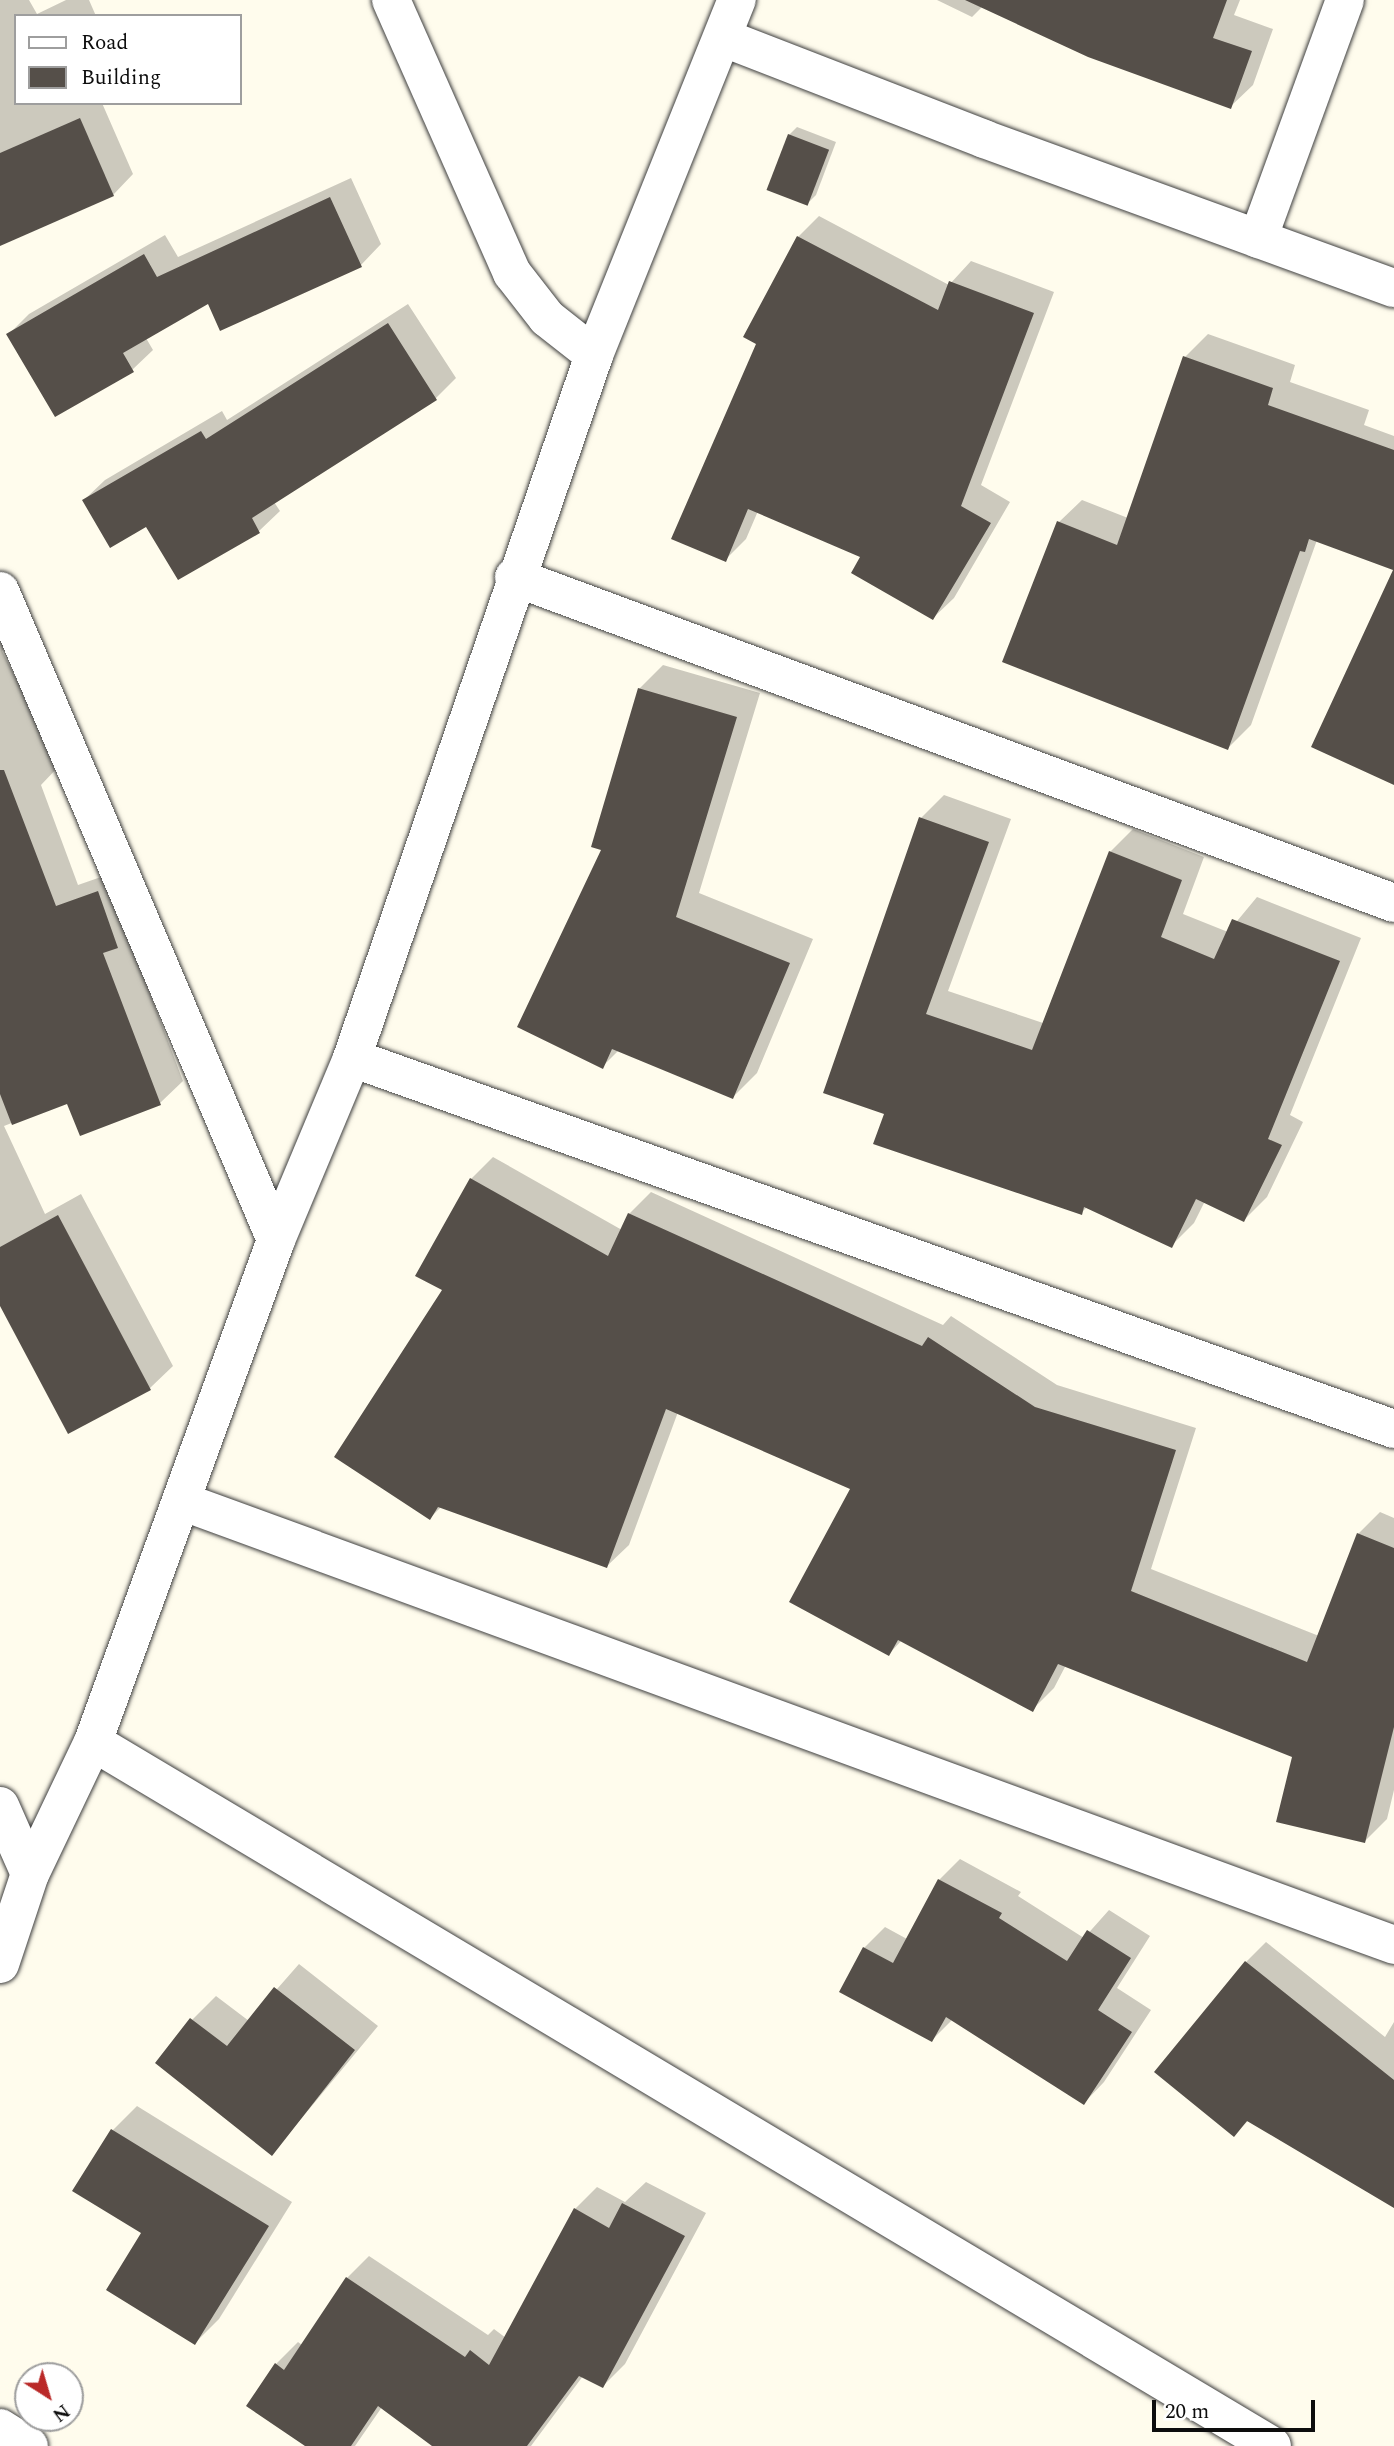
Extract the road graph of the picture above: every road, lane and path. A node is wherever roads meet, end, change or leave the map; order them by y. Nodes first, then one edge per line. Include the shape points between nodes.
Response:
1 (391, 0) edge
2 (737, 0) edge
3 (1345, 0) edge
4 (724, 38) junction
5 (1258, 239) junction
6 (1394, 288) edge
7 (594, 355) junction
8 (514, 577) junction
9 (0, 591) edge
10 (1394, 903) edge
11 (352, 1058) junction
12 (276, 1240) junction
13 (1394, 1429) edge
14 (181, 1501) junction
15 (93, 1742) junction
16 (0, 1806) edge
17 (30, 1874) junction
18 (1394, 1945) edge
19 (0, 1964) edge
20 (0, 2428) edge
21 (30, 2446) edge
22 (1272, 2446) edge

1 - 7 street via 512,273 547,318
2 - 4 street
3 - 5 street
4 - 5 street
4 - 7 street
5 - 6 street
7 - 8 street
8 - 10 street
8 - 11 street
9 - 12 street
11 - 12 street
11 - 13 street
12 - 14 street
14 - 15 street
14 - 18 street
15 - 17 street
15 - 22 street
16 - 17 street
17 - 19 street
20 - 21 street

